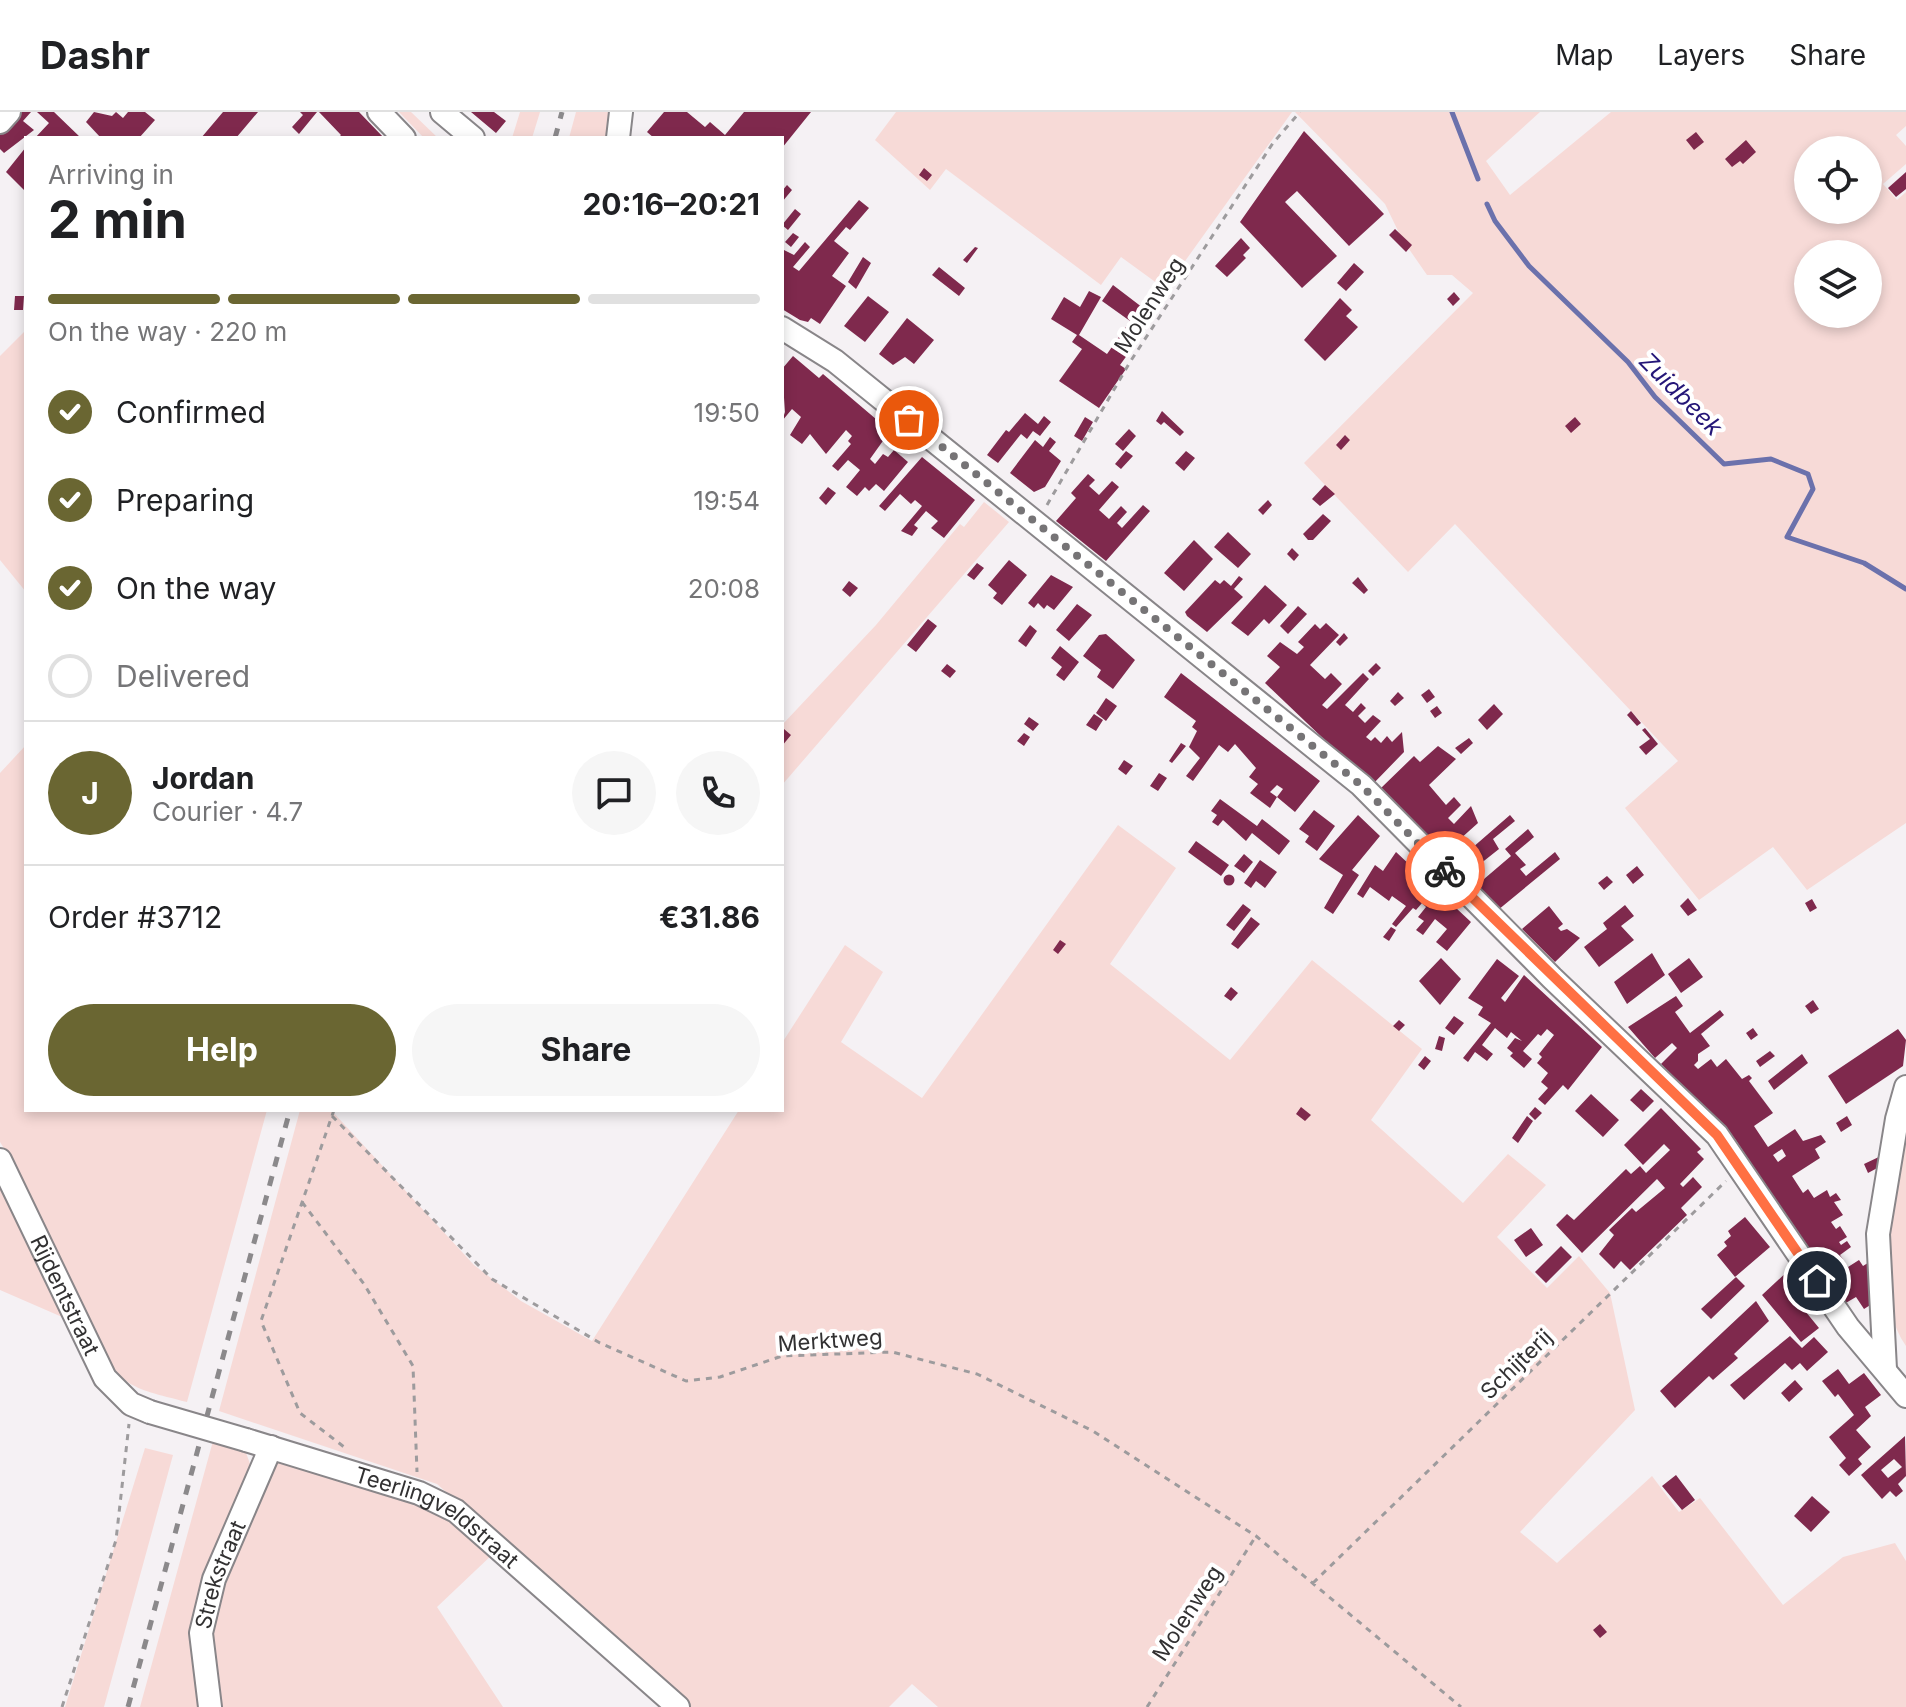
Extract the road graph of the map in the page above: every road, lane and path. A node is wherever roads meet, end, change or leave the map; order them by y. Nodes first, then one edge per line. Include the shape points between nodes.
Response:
1 (9, 112) edge
2 (379, 112) edge
3 (442, 112) edge
4 (621, 112) edge
5 (1300, 112) edge
6 (0, 122) edge
7 (402, 136) edge
8 (471, 136) edge
9 (618, 136) edge
10 (784, 329) edge
11 (1032, 520) junction
12 (1906, 1087) edge
13 (333, 1112) edge
14 (332, 1116) junction
15 (0, 1160) edge
16 (1740, 1167) junction
17 (302, 1202) junction
18 (1885, 1369) junction
19 (1906, 1396) edge
20 (140, 1408) junction
21 (271, 1447) junction
22 (357, 1455) dead end
23 (419, 1493) junction
24 (1256, 1536) junction
25 (1313, 1583) junction
26 (62, 1707) edge
27 (210, 1707) edge
28 (678, 1707) edge
29 (1147, 1707) edge
30 (1461, 1707) edge

1 - 6 street
2 - 7 street
3 - 8 street
4 - 9 street
5 - 11 path, Molenweg via 1273,143 1130,362 1046,506
10 - 11 street via 835,361
11 - 16 street via 1361,785 1717,1135
12 - 18 street via 1878,1234
13 - 14 path
14 - 17 path
14 - 24 path, Merktweg via 492,1279 600,1343 686,1381 720,1377 782,1356 892,1352 977,1374 1093,1431
15 - 20 street, Rijdentstraat via 76,1312 96,1364 116,1392
16 - 18 street via 1848,1327
16 - 25 path, Schijterij
17 - 22 path via 261,1321 300,1413
17 - 23 path via 364,1284 413,1366
18 - 19 street
20 - 21 street, Teerlingveldstraat, bridge
20 - 26 path via 116,1540
21 - 23 street, Teerlingveldstraat
21 - 27 street, Strekstraat via 214,1579 201,1633
23 - 28 street, Teerlingveldstraat via 456,1511
24 - 25 path, Merktweg
24 - 29 path, Molenweg
25 - 30 path, Merktweg

